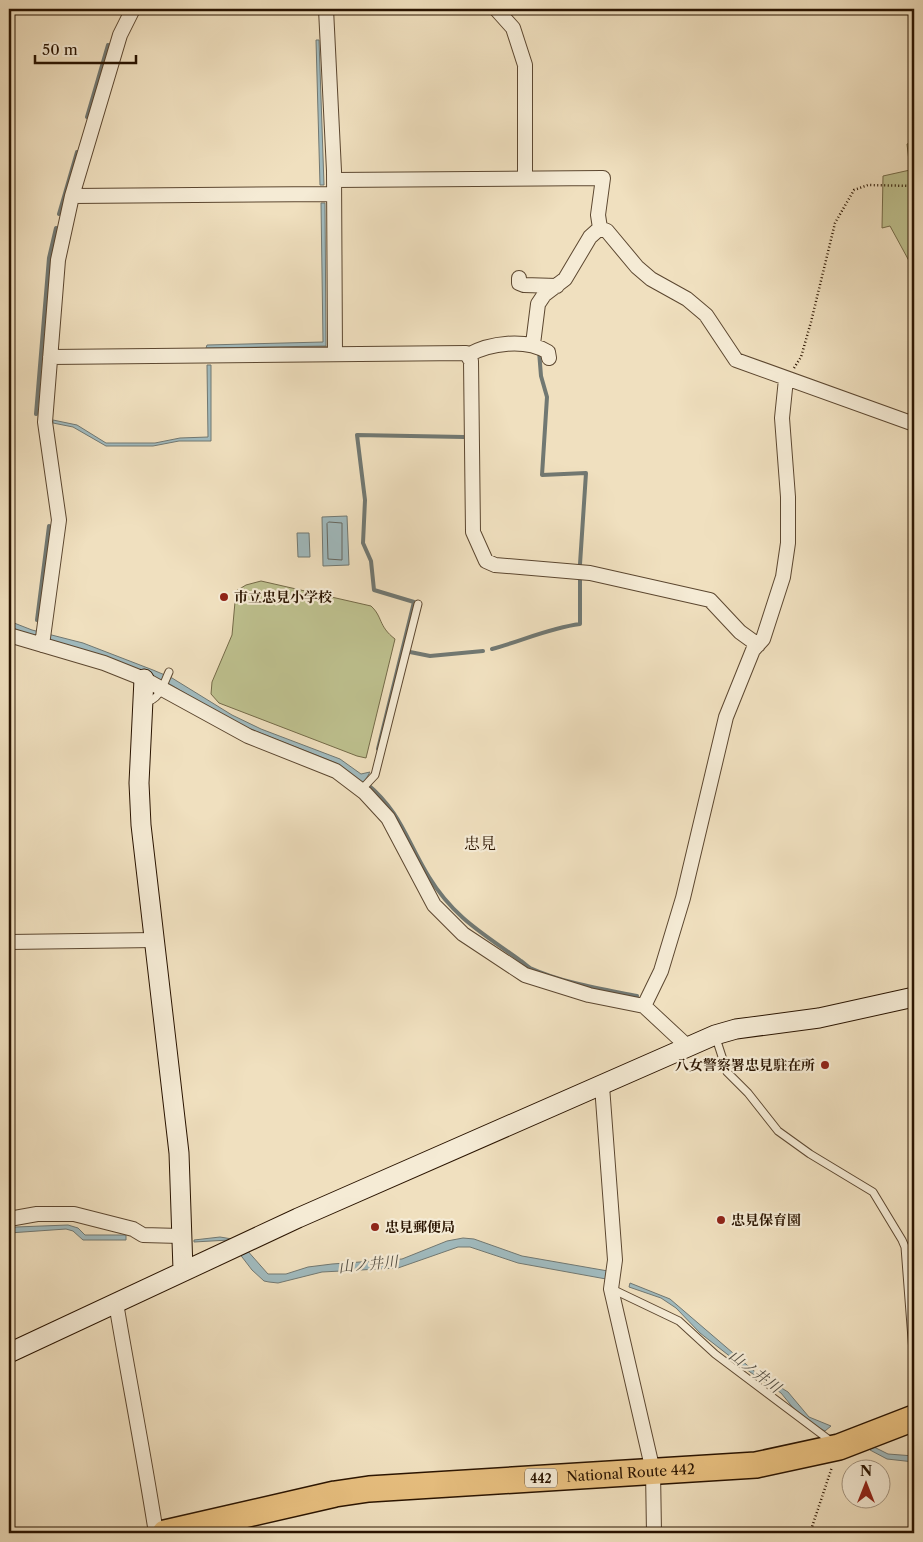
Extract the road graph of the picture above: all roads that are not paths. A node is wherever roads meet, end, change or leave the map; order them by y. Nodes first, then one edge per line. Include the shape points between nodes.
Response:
1 (133, 9) edge
2 (326, 9) edge
3 (496, 9) edge
4 (525, 178) junction
5 (334, 187) junction
6 (72, 196) junction
7 (600, 228) junction
8 (519, 278) dead end
9 (557, 286) junction
10 (533, 344) junction
11 (335, 354) junction
12 (468, 355) junction
13 (50, 357) junction
14 (550, 358) dead end
15 (786, 379) junction
16 (914, 424) edge
17 (418, 604) dead end
18 (9, 635) edge
19 (42, 645) junction
20 (758, 645) junction
21 (169, 672) dead end
22 (144, 679) junction
23 (163, 686) junction
24 (142, 702) junction
25 (361, 790) junction
26 (155, 940) junction
27 (9, 942) edge
28 (914, 997) edge
29 (644, 1006) junction
30 (715, 1035) junction
31 (687, 1046) junction
32 (602, 1086) junction
33 (9, 1219) edge
34 (180, 1236) junction
35 (905, 1247) junction
36 (914, 1250) edge
37 (183, 1270) junction
38 (612, 1289) junction
39 (116, 1302) junction
40 (9, 1353) edge
41 (914, 1366) edge
42 (914, 1418) edge
43 (839, 1447) junction
44 (653, 1471) junction
45 (156, 1533) edge
46 (165, 1533) edge
47 (654, 1533) edge

1 - 6 street via 120,35
2 - 5 street
3 - 4 street via 513,28 525,65
4 - 5 street
4 - 7 street via 603,178 598,215
5 - 6 street
5 - 11 street
6 - 13 street via 58,260
7 - 9 street via 590,237 565,279
7 - 15 street via 607,231 637,267 706,315 736,360
8 - 9 street via 519,283 524,285
9 - 10 street via 538,304
10 - 12 street via 503,345
10 - 14 street via 548,352
11 - 12 street
11 - 13 street
12 - 20 street via 471,361 473,532 486,561 495,566 590,573 710,600 740,632
13 - 19 street via 45,422 58,520
15 - 16 street
15 - 20 street via 782,418 788,543 778,592 763,639
17 - 25 lane via 375,775
18 - 19 street
19 - 22 street via 104,663
20 - 29 street via 740,679 726,718 682,898 661,970
21 - 23 lane
22 - 23 street
22 - 24 street
23 - 24 lane via 152,701
23 - 25 street via 248,736 336,771
24 - 26 street via 140,808
25 - 29 street via 388,818 434,905 463,934 525,975 590,995
26 - 27 street
26 - 34 street via 179,1154
28 - 30 street via 819,1018
29 - 31 street
30 - 31 street
30 - 35 lane via 727,1072 778,1131 873,1192
31 - 32 street
32 - 37 street
32 - 38 street via 615,1260
33 - 34 street via 37,1214 74,1214 143,1235
34 - 37 street
35 - 36 lane
35 - 41 lane
37 - 39 street
38 - 43 lane via 679,1321 716,1354
38 - 44 street
39 - 40 street
39 - 45 street
42 - 43 highway, National Route 442 / 442
43 - 44 highway, National Route 442 / 442 via 756,1465
44 - 46 highway, National Route 442 / 442 via 369,1489
44 - 47 street

